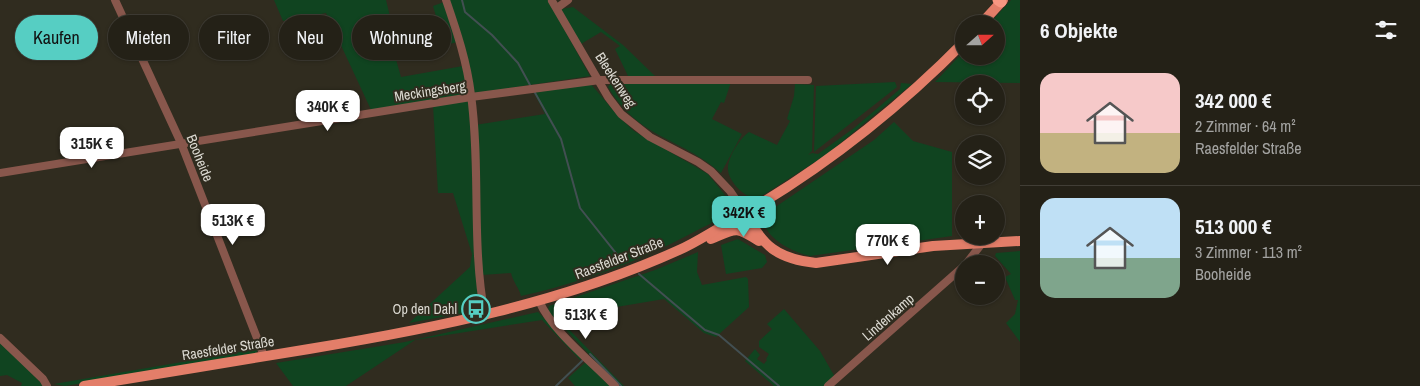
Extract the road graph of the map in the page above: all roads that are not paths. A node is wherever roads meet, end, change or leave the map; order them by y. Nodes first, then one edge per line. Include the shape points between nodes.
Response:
1 (116, 0) edge
2 (446, 0) edge
3 (552, 0) edge
4 (568, 0) edge
5 (1001, 1) edge
6 (557, 8) junction
7 (989, 15) edge
8 (955, 51) edge
9 (600, 80) junction
10 (808, 80) dead end
11 (471, 97) junction
12 (181, 143) junction
13 (0, 173) edge
14 (745, 213) junction
15 (1005, 241) edge
16 (1020, 241) edge
17 (955, 244) edge
18 (767, 245) junction
19 (981, 245) edge
20 (680, 249) junction
21 (973, 255) edge
22 (955, 274) edge
23 (539, 301) junction
24 (485, 316) junction
25 (0, 338) edge
26 (264, 356) junction
27 (47, 386) edge
28 (84, 386) edge
29 (616, 386) edge
30 (828, 386) edge

1 - 12 street, Booheide
2 - 11 street via 463,50
3 - 6 street, Bleekenweg
4 - 6 street
5 - 7 main road
6 - 9 street, Bleekenweg
8 - 14 main road, Raesfelder Straße via 861,135
9 - 10 street, Meckingsberg
9 - 11 street, Meckingsberg
9 - 14 street, Bleekenweg via 614,106 628,121 711,171
11 - 12 street, Meckingsberg
11 - 24 street
12 - 13 street, Meckingsberg
12 - 26 street, Booheide
14 - 18 main road via 755,232
14 - 20 main road, Raesfelder Straße
15 - 16 main road
17 - 18 main road via 816,263 790,257
18 - 20 main road via 734,229
19 - 21 street, Lindenkamp
20 - 23 main road, Raesfelder Straße
22 - 30 street, Lindenkamp
23 - 24 main road, Raesfelder Straße
23 - 29 street via 558,328
24 - 26 main road, Raesfelder Straße
25 - 27 street
26 - 28 main road, Raesfelder Straße

